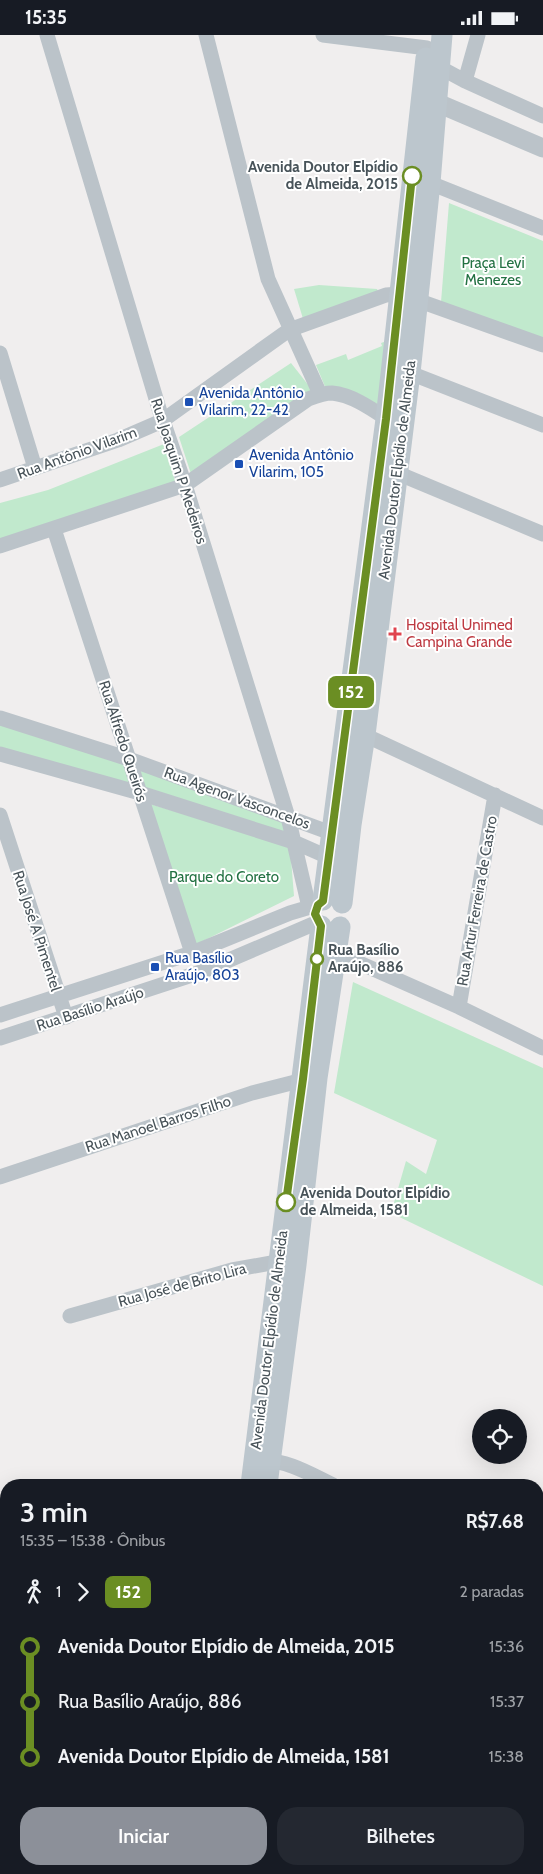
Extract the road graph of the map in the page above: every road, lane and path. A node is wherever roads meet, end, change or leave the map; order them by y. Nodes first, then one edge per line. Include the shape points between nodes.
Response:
1 (47, 35) edge
2 (206, 35) edge
3 (323, 35) edge
4 (478, 35) edge
5 (432, 39) edge
6 (438, 67) junction
7 (465, 81) junction
8 (428, 101) junction
9 (543, 116) edge
10 (543, 148) edge
11 (430, 183) junction
12 (543, 228) edge
13 (408, 297) junction
14 (290, 330) junction
15 (543, 345) edge
16 (0, 353) edge
17 (410, 373) junction
18 (320, 394) junction
19 (162, 421) junction
20 (394, 424) junction
21 (543, 425) edge
22 (35, 468) junction
23 (397, 473) junction
24 (0, 480) edge
25 (185, 485) junction
26 (54, 529) junction
27 (543, 534) edge
28 (0, 546) edge
29 (0, 718) edge
30 (355, 731) junction
31 (0, 755) edge
32 (129, 759) junction
33 (140, 793) junction
34 (495, 795) junction
35 (0, 815) edge
36 (288, 817) junction
37 (543, 818) edge
38 (331, 833) junction
39 (294, 842) junction
40 (328, 857) junction
41 (324, 913) junction
42 (192, 953) junction
43 (337, 953) junction
44 (58, 995) junction
45 (459, 1007) junction
46 (0, 1015) edge
47 (66, 1017) junction
48 (0, 1038) edge
49 (543, 1048) edge
50 (310, 1079) junction
51 (0, 1177) edge
52 (287, 1263) junction
53 (70, 1316) dead end
54 (262, 1461) junction
55 (254, 1479) edge
56 (266, 1479) edge
57 (320, 1479) edge

1 - 19 street, Rua Joaquim P Medeiros
2 - 14 street via 268,279
3 - 5 street
4 - 7 street
5 - 6 main road, Avenida Doutor Elpídio de Almeida
5 - 8 main road, Avenida Doutor Elpídio de Almeida
6 - 7 street
6 - 8 main road, Avenida Doutor Elpídio de Almeida
7 - 9 street
8 - 10 street
8 - 11 main road, Avenida Doutor Elpídio de Almeida
8 - 13 main road, Avenida Doutor Elpídio de Almeida
11 - 12 street
11 - 13 main road, Avenida Doutor Elpídio de Almeida
13 - 14 street, Rua Antônio Vilarim via 386,295
13 - 15 street
13 - 17 main road, Avenida Doutor Elpídio de Almeida
13 - 20 main road, Avenida Doutor Elpídio de Almeida
14 - 18 street
14 - 19 street, Rua Antônio Vilarim
16 - 22 street
17 - 20 main road, Avenida Doutor Elpídio de Almeida
17 - 21 street
18 - 20 street via 345,397
18 - 25 street via 308,399
19 - 22 street, Rua Antônio Vilarim via 118,440
19 - 25 street, Rua Joaquim P Medeiros
20 - 23 main road, Avenida Doutor Elpídio de Almeida
20 - 30 main road, Avenida Doutor Elpídio de Almeida
22 - 24 street, Rua Antônio Vilarim
23 - 27 street
23 - 30 main road, Avenida Doutor Elpídio de Almeida
25 - 26 street
25 - 36 street, Rua Joaquim P Medeiros
26 - 28 street
26 - 32 street, Rua Alfredo Queirós
29 - 32 street, Rua Agenor Vasconcelos
30 - 34 street
30 - 38 main road, Avenida Doutor Elpídio de Almeida
30 - 41 main road, Avenida Doutor Elpídio de Almeida via 351,825
31 - 33 street, Rua Agenor Vasconcelos
32 - 33 street, Rua Alfredo Queirós
32 - 36 street, Rua Agenor Vasconcelos
33 - 39 street, Rua Agenor Vasconcelos
33 - 42 street, Rua Alfredo Queirós
34 - 37 street
34 - 45 street, Rua Artur Ferreira de Castro
35 - 44 street, Rua José A Pimentel
36 - 38 street, Rua Agenor Vasconcelos
36 - 39 street, Rua Joaquim P Medeiros
38 - 40 main road, Avenida Doutor Elpídio de Almeida
39 - 40 street, Rua Agenor Vasconcelos
39 - 41 street, Rua Joaquim P Medeiros
40 - 41 main road, Avenida Doutor Elpídio de Almeida
41 - 42 street, Rua Basílio Araújo via 290,913
41 - 43 main road, Avenida Doutor Elpídio de Almeida
41 - 47 street, Rua Basílio Araújo via 201,972
41 - 50 main road, Avenida Doutor Elpídio de Almeida
42 - 44 street, Rua Basílio Araújo
43 - 45 street
43 - 50 main road, Avenida Doutor Elpídio de Almeida
44 - 46 street, Rua Basílio Araújo
44 - 47 street, Rua José A Pimentel
45 - 49 street
47 - 48 street, Rua Basílio Araújo
50 - 51 street, Rua Manoel Barros Filho via 252,1093
50 - 52 main road, Avenida Doutor Elpídio de Almeida
52 - 53 street, Rua José de Brito Lira via 232,1270
52 - 54 main road, Avenida Doutor Elpídio de Almeida
54 - 55 main road, Avenida Doutor Elpídio de Almeida
54 - 56 main road, Avenida Doutor Elpídio de Almeida
54 - 57 street via 297,1468

